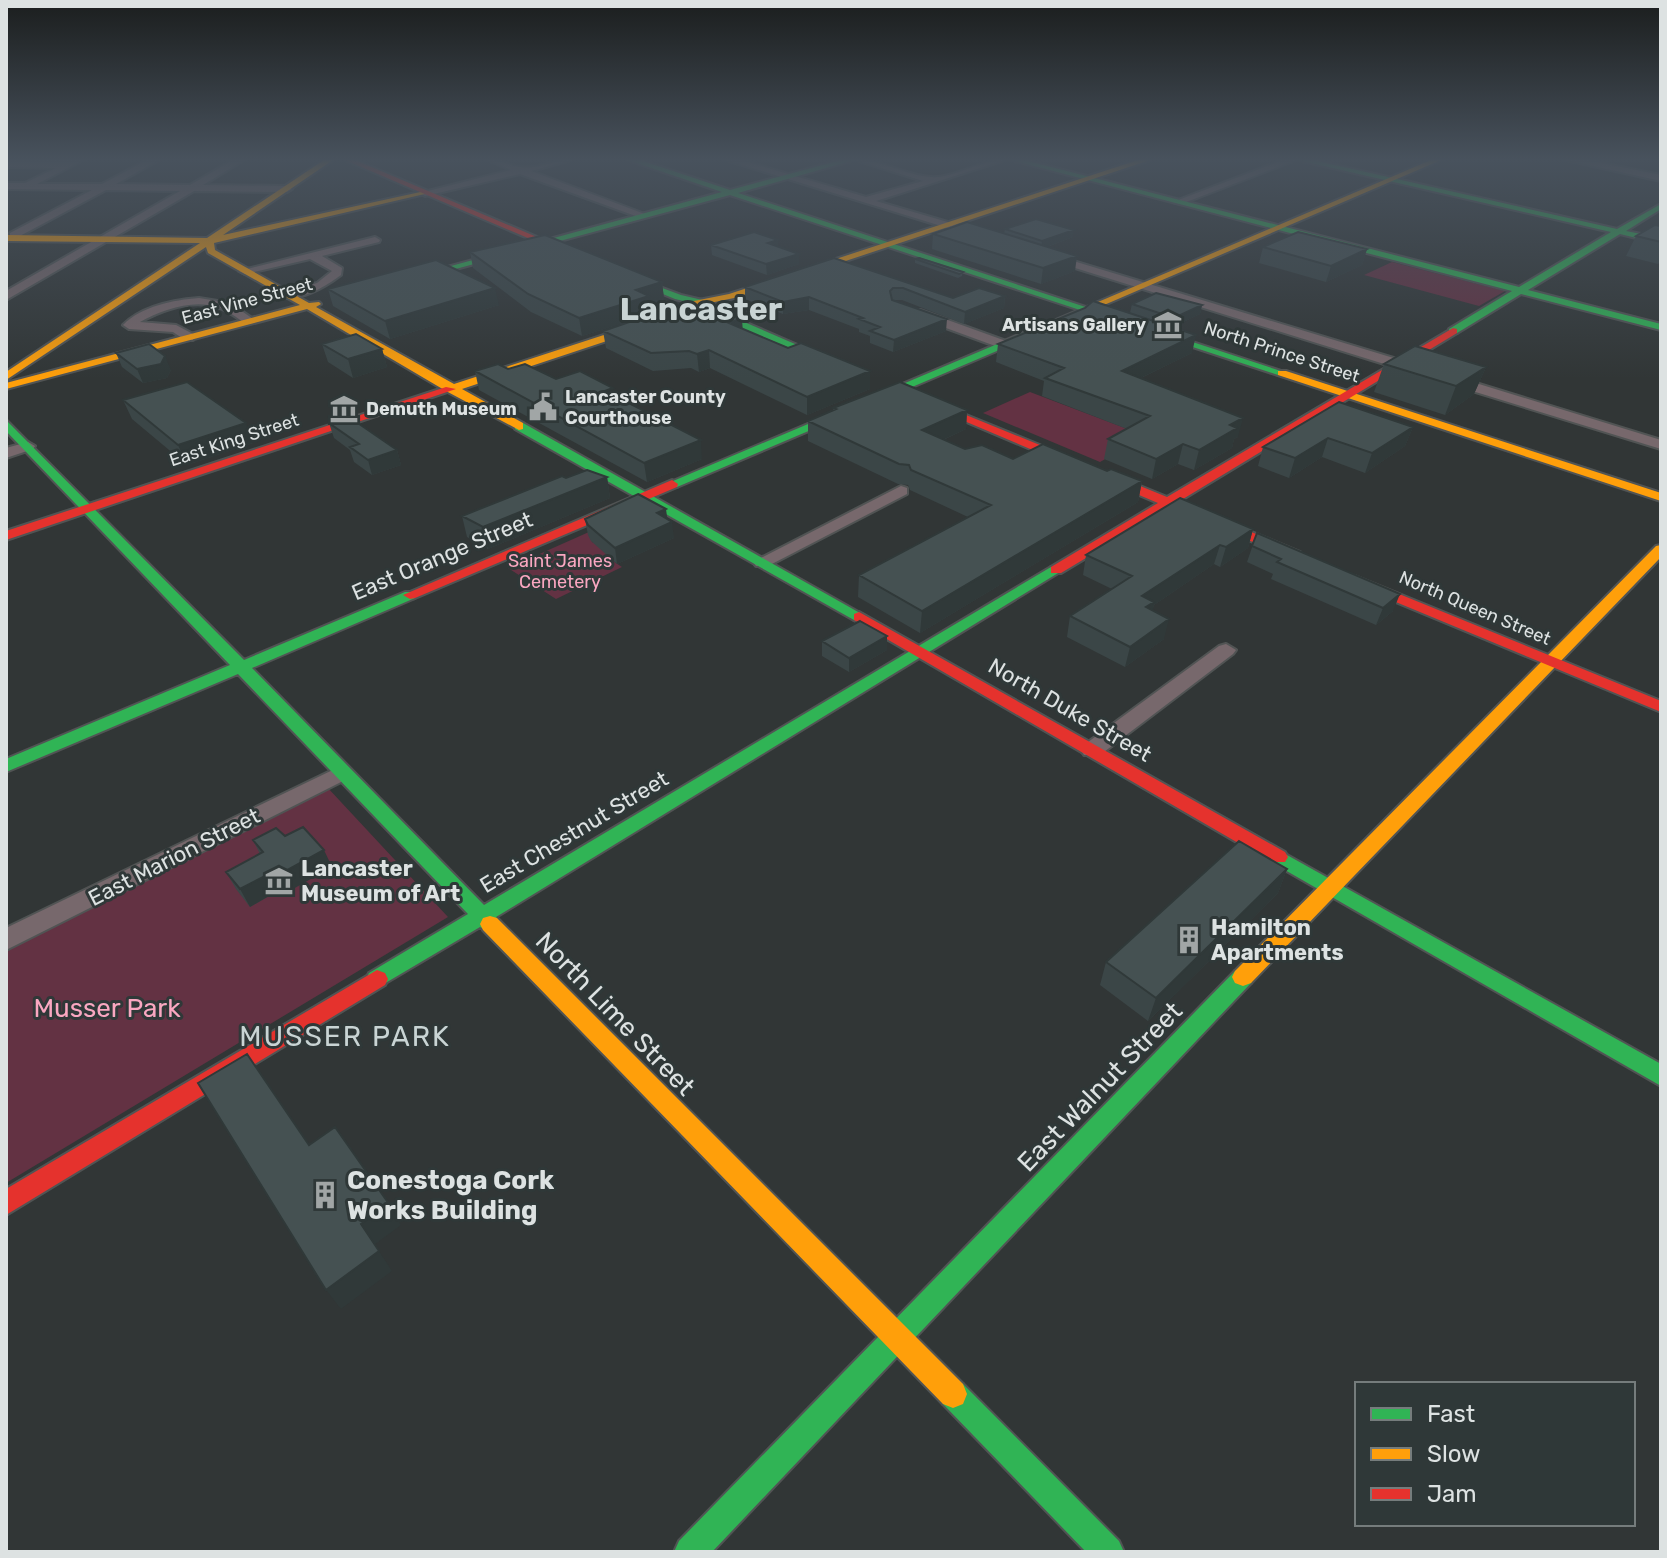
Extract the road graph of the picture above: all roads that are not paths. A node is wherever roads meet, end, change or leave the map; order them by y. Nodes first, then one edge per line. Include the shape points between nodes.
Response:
1 (116, 233) edge
2 (221, 233) edge
3 (246, 233) edge
4 (520, 233) edge
5 (583, 233) edge
6 (856, 233) edge
7 (927, 233) edge
8 (971, 233) edge
9 (1267, 233) edge
10 (1296, 233) edge
11 (1618, 233) edge
12 (1622, 233) edge
13 (9, 236) edge
14 (983, 236) edge
15 (107, 238) junction
16 (375, 240) dead end
17 (209, 241) junction
18 (1661, 241) edge
19 (545, 243) junction
20 (891, 244) junction
21 (1038, 253) edge
22 (312, 255) junction
23 (245, 271) junction
24 (392, 283) edge
25 (1143, 285) junction
26 (1520, 291) junction
27 (286, 295) junction
28 (6, 296) edge
29 (334, 299) edge
30 (701, 302) junction
31 (305, 306) junction
32 (1087, 308) junction
33 (906, 309) edge
34 (250, 321) junction
35 (1661, 327) edge
36 (189, 337) junction
37 (1002, 344) junction
38 (1399, 364) junction
39 (6, 377) edge
40 (6, 386) edge
41 (453, 388) junction
42 (897, 390) junction
43 (1348, 395) junction
44 (6, 424) edge
45 (1661, 445) edge
46 (28, 446) junction
47 (6, 453) edge
48 (901, 491) dead end
49 (645, 496) junction
50 (1661, 497) edge
51 (1168, 503) junction
52 (90, 508) junction
53 (6, 536) edge
54 (1661, 549) edge
55 (762, 562) junction
56 (1311, 562) edge
57 (1339, 573) edge
58 (1226, 650) dead end
59 (920, 651) junction
60 (1551, 661) junction
61 (240, 667) junction
62 (1661, 707) edge
63 (1092, 750) junction
64 (6, 766) edge
65 (341, 773) junction
66 (1330, 887) junction
67 (482, 916) junction
68 (6, 940) edge
69 (1661, 1076) edge
70 (6, 1203) edge
71 (895, 1337) junction
72 (690, 1552) edge
73 (1108, 1552) edge

1 - 15 street
2 - 17 main road
3 - 17 main road
4 - 19 main road
5 - 19 main road
6 - 20 main road, North Prince Street
7 - 20 main road, East King Street
8 - 14 street
9 - 25 main road, East Orange Street
10 - 26 main road
11 - 26 main road, East Chestnut Street
12 - 18 main road
13 - 15 main road
15 - 17 main road
15 - 28 street
16 - 22 street
17 - 23 main road, North Duke Street via 211,251
17 - 39 main road
19 - 24 main road
19 - 30 main road
20 - 30 main road, East King Street
20 - 32 main road, North Prince Street
21 - 25 street
22 - 23 street
22 - 27 street via 337,273 321,285
23 - 27 main road, North Duke Street
25 - 32 main road, East Orange Street
25 - 38 street
26 - 35 main road
26 - 38 main road, East Chestnut Street
27 - 31 main road, North Duke Street
29 - 31 main road, East Vine Street
30 - 41 main road, East King Street
30 - 42 main road via 731,320
31 - 34 main road, East Vine Street
31 - 41 main road, North Duke Street
32 - 37 main road, East Orange Street
32 - 43 main road, North Prince Street
33 - 37 street
34 - 36 main road, East Vine Street
34 - 36 street via 213,303 161,306 129,325 176,329
36 - 40 main road, East Vine Street
37 - 42 main road, East Orange Street
38 - 43 main road, East Chestnut Street
38 - 45 street
41 - 49 main road, North Duke Street
41 - 52 main road, East King Street
42 - 49 main road, East Orange Street
42 - 51 main road
43 - 50 main road, North Prince Street
43 - 51 main road, East Chestnut Street
44 - 46 main road, North Lime Street
46 - 47 street
46 - 52 main road, North Lime Street
48 - 55 street
49 - 55 main road, North Duke Street
49 - 61 main road, East Orange Street
51 - 56 main road
51 - 59 main road, East Chestnut Street
52 - 53 main road, East King Street
52 - 61 main road, North Lime Street
54 - 60 main road, East Walnut Street
55 - 59 main road, North Duke Street
57 - 60 main road, North Queen Street
58 - 63 street
59 - 63 main road, North Duke Street
59 - 67 main road, East Chestnut Street
60 - 62 main road, North Queen Street
60 - 66 main road, East Walnut Street
61 - 64 main road, East Orange Street
61 - 65 main road, North Lime Street
63 - 66 main road, North Duke Street
65 - 67 main road, North Lime Street
65 - 68 street, East Marion Street
66 - 69 main road, North Duke Street
66 - 71 main road, East Walnut Street
67 - 70 main road, East Chestnut Street
67 - 71 main road, North Lime Street
71 - 72 main road, East Walnut Street
71 - 73 main road, North Lime Street

